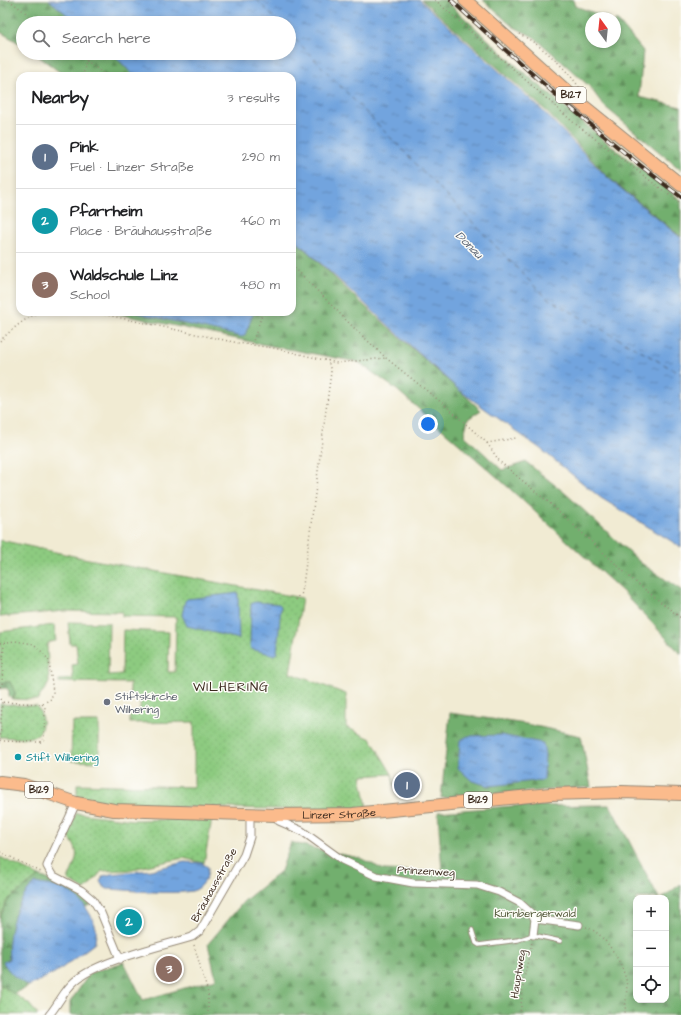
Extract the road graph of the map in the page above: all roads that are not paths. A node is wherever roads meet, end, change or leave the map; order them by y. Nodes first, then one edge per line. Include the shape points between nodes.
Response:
1 (465, 0) edge
2 (681, 185) edge
3 (0, 782) edge
4 (681, 794) edge
5 (76, 803) junction
6 (250, 814) junction
7 (275, 815) junction
8 (535, 919) junction
9 (579, 925) road end
10 (472, 930) dead end
11 (533, 935) junction
12 (560, 941) dead end
13 (120, 959) junction
14 (49, 1015) edge

1 - 2 main road, B127 via 581,104
3 - 5 main road, Linzer Straße / B129 via 24,785
4 - 7 main road, Linzer Straße / B129 via 550,794 353,814
5 - 6 main road, Linzer Straße / B129 via 135,812
5 - 13 street via 47,866 52,875 81,890 93,900 101,912
6 - 7 main road, Linzer Straße / B129
6 - 13 street, Bräuhausstraße via 250,837 244,855 200,931 192,937
7 - 8 street, Prinzenweg via 279,821 296,827 342,860 364,871 400,882 486,887 520,903
8 - 9 street
8 - 11 street
10 - 11 lane via 479,945 518,940
11 - 12 lane
13 - 14 street, Bräuhausstraße via 78,978

